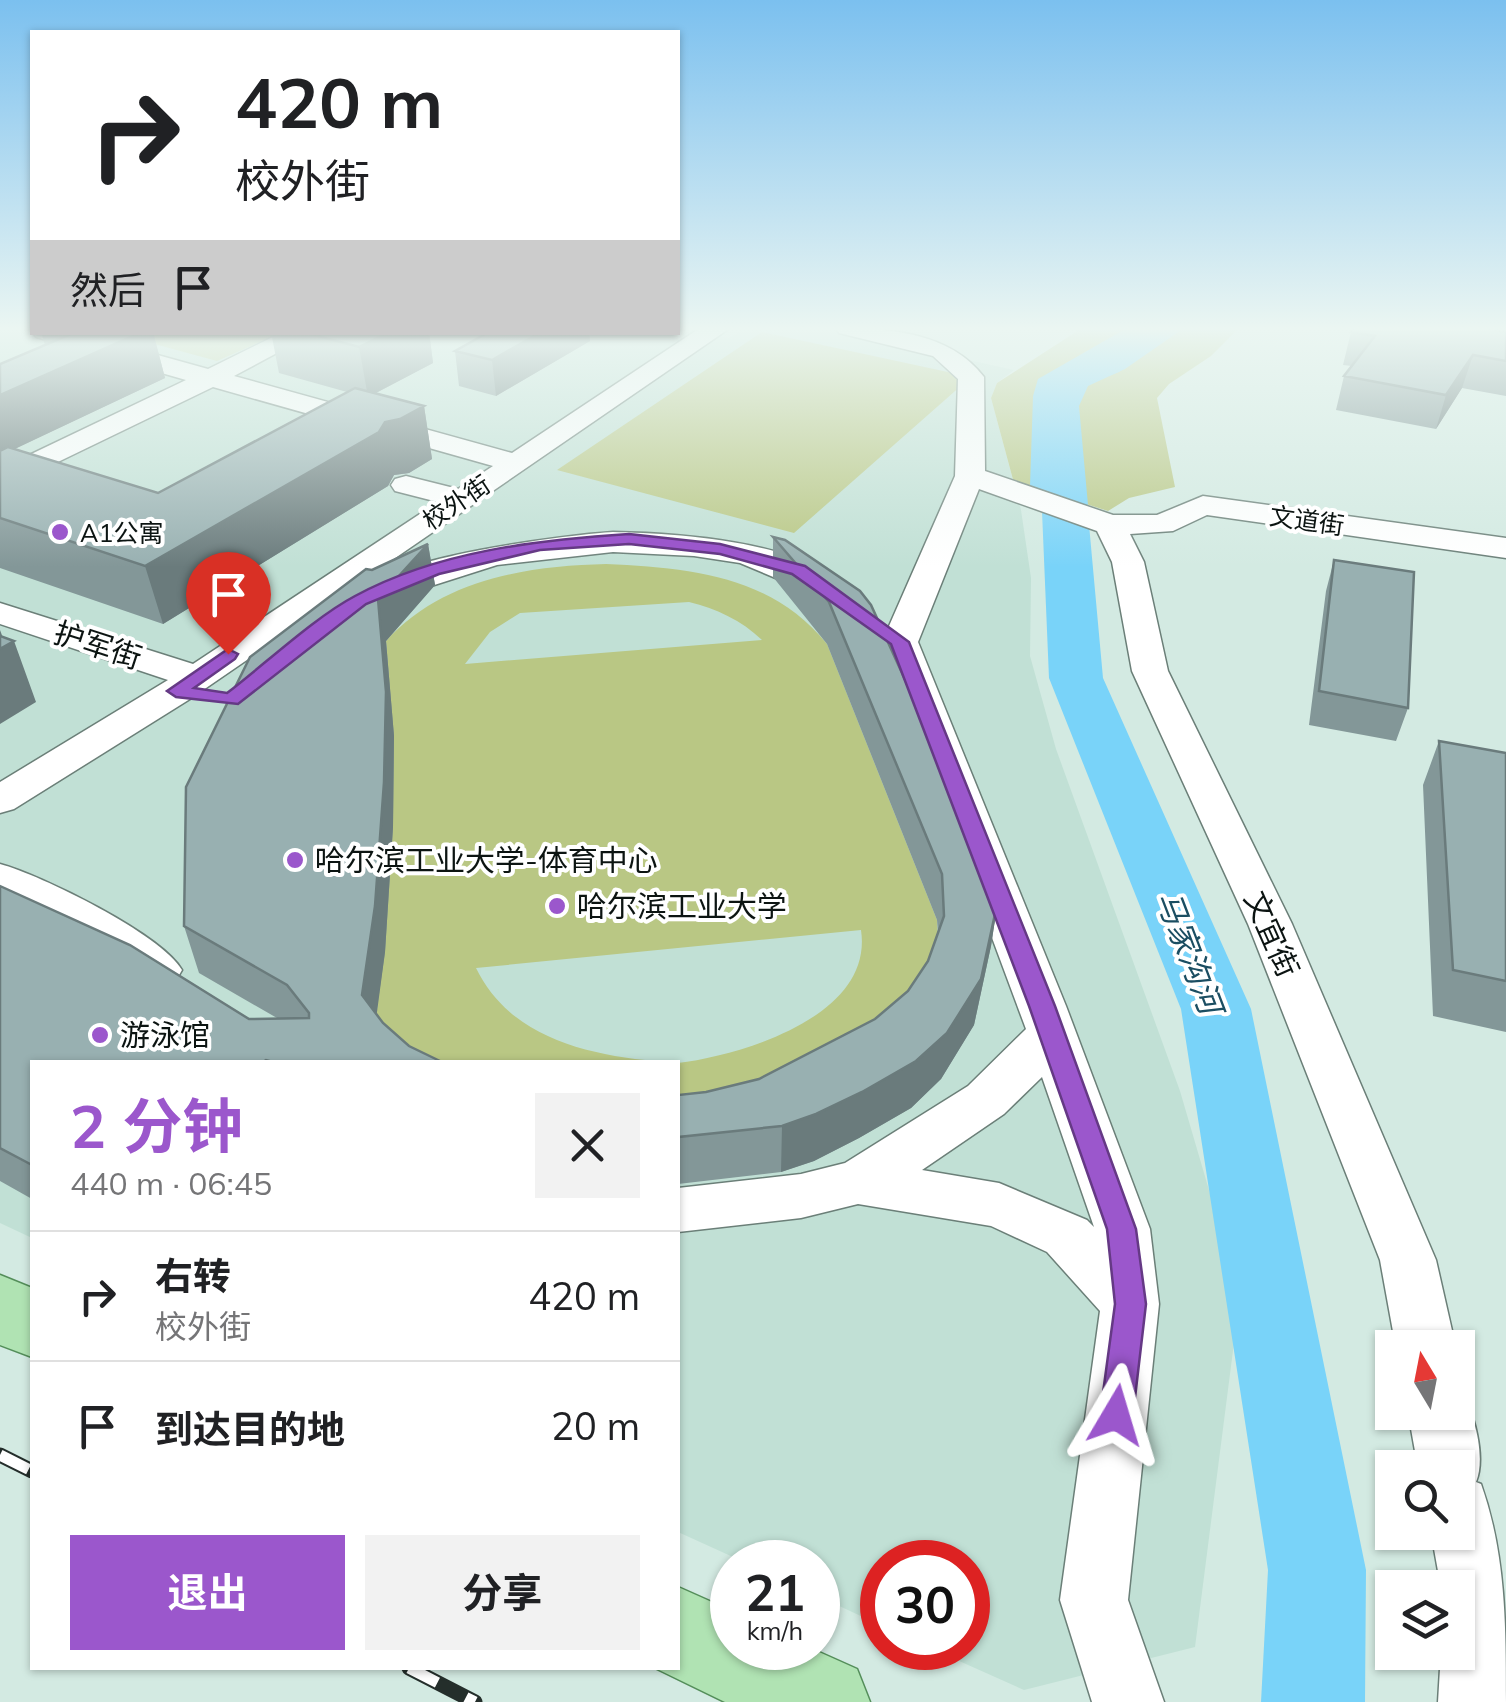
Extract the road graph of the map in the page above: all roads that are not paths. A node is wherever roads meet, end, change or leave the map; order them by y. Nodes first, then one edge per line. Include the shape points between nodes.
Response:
1 (148, 407) edge
2 (314, 407) edge
3 (599, 407) edge
4 (973, 407) edge
5 (515, 463) junction
6 (978, 479) junction
7 (0, 481) edge
8 (406, 485) dead end
9 (460, 499) junction
10 (1110, 524) junction
11 (1506, 548) edge
12 (0, 613) edge
13 (875, 624) junction
14 (288, 656) edge
15 (186, 684) junction
16 (231, 700) edge
17 (0, 800) edge
18 (0, 878) edge
19 (196, 998) edge
20 (1049, 1034) junction
21 (858, 1182) junction
22 (680, 1210) edge
23 (1130, 1304) junction
24 (0, 1308) edge
25 (30, 1323) edge
26 (1422, 1330) edge
27 (1466, 1550) edge
28 (680, 1633) edge
29 (824, 1702) edge
30 (1128, 1702) edge
31 (1474, 1702) edge

1 - 7 street
2 - 5 street
3 - 5 street, 校外街
4 - 6 street
5 - 9 street, 校外街
6 - 10 street, 文道街
6 - 13 street
8 - 9 street
9 - 15 street, 校外街
10 - 11 street, 文道街 via 1162,524 1203,505
10 - 26 street, 文宜街 via 1128,562 1150,670 1270,924 1408,1260
12 - 15 street, 护军街
13 - 14 street via 798,570 720,549 629,539 540,545 433,570 360,600
13 - 20 street
15 - 16 street, 护军街
15 - 17 street, 校外街
18 - 19 street via 128,945
20 - 21 street via 1000,1090 959,1123
20 - 23 street via 1122,1229
21 - 22 street via 801,1196
21 - 23 street via 999,1205 1067,1236
23 - 30 street via 1094,1600
24 - 25 main road
27 - 31 street via 1476,1601
28 - 29 main road

